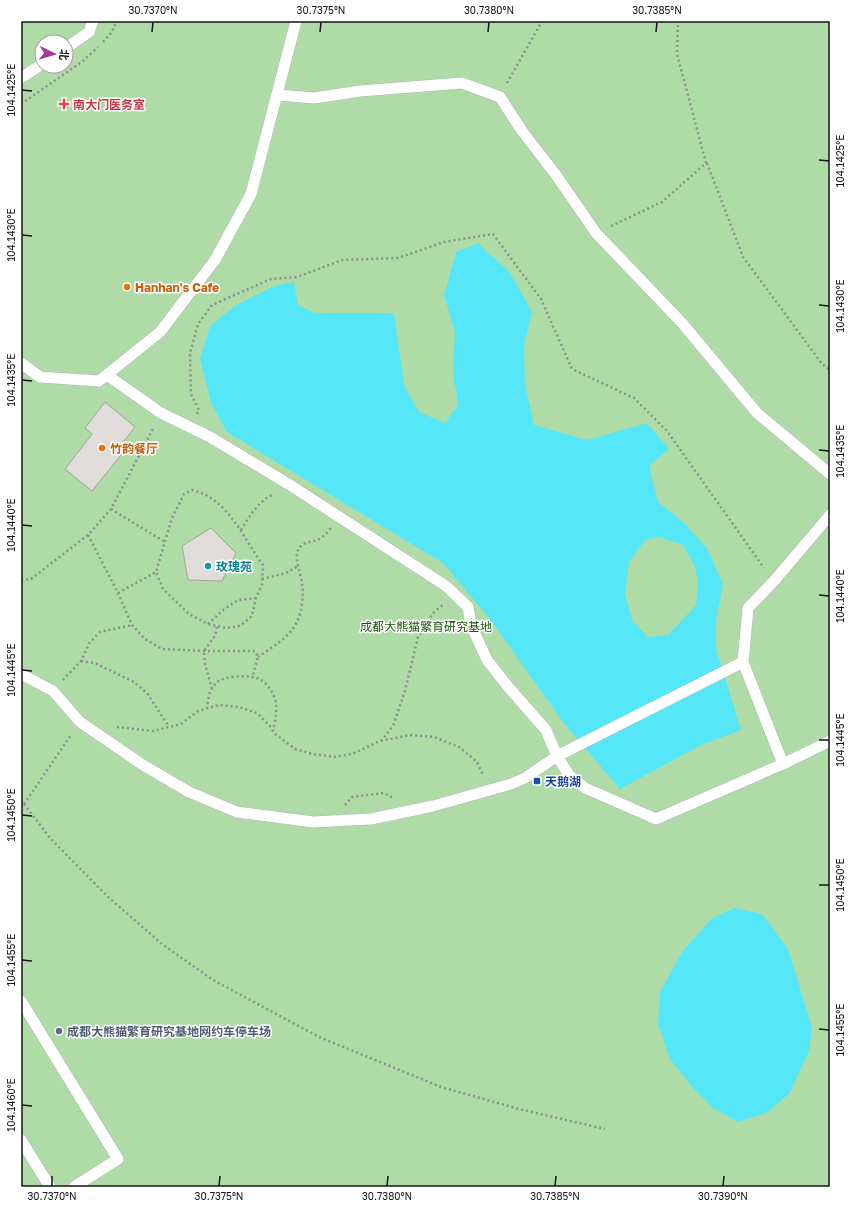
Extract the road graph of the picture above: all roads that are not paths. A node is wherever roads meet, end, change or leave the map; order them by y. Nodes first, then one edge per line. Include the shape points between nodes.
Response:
1 (93, 21) edge
2 (296, 21) edge
3 (74, 42) edge
4 (34, 69) edge
5 (21, 78) edge
6 (278, 95) junction
7 (21, 362) edge
8 (107, 375) junction
9 (830, 474) edge
10 (830, 515) edge
11 (743, 662) junction
12 (21, 674) edge
13 (830, 741) edge
14 (557, 756) junction
15 (783, 764) junction
16 (21, 1001) edge
17 (21, 1140) edge
18 (50, 1187) edge
19 (74, 1187) edge

1 - 3 lane via 89,32
2 - 6 lane
4 - 5 lane
6 - 8 lane via 251,194 215,260 160,332
6 - 9 lane via 314,98 360,91 462,83 500,97 596,233 682,323 757,413
7 - 8 lane via 40,377 99,382
8 - 14 lane via 161,413 210,437 290,485 446,586 468,607 471,625 488,660 546,730
10 - 11 lane via 748,608
11 - 14 lane
11 - 15 lane
12 - 14 lane via 53,691 80,722 143,765 196,795 237,812 313,822 370,819 433,806 511,784
13 - 15 lane
14 - 15 lane via 569,775 585,788 656,819
16 - 19 lane via 118,1159
17 - 18 lane

